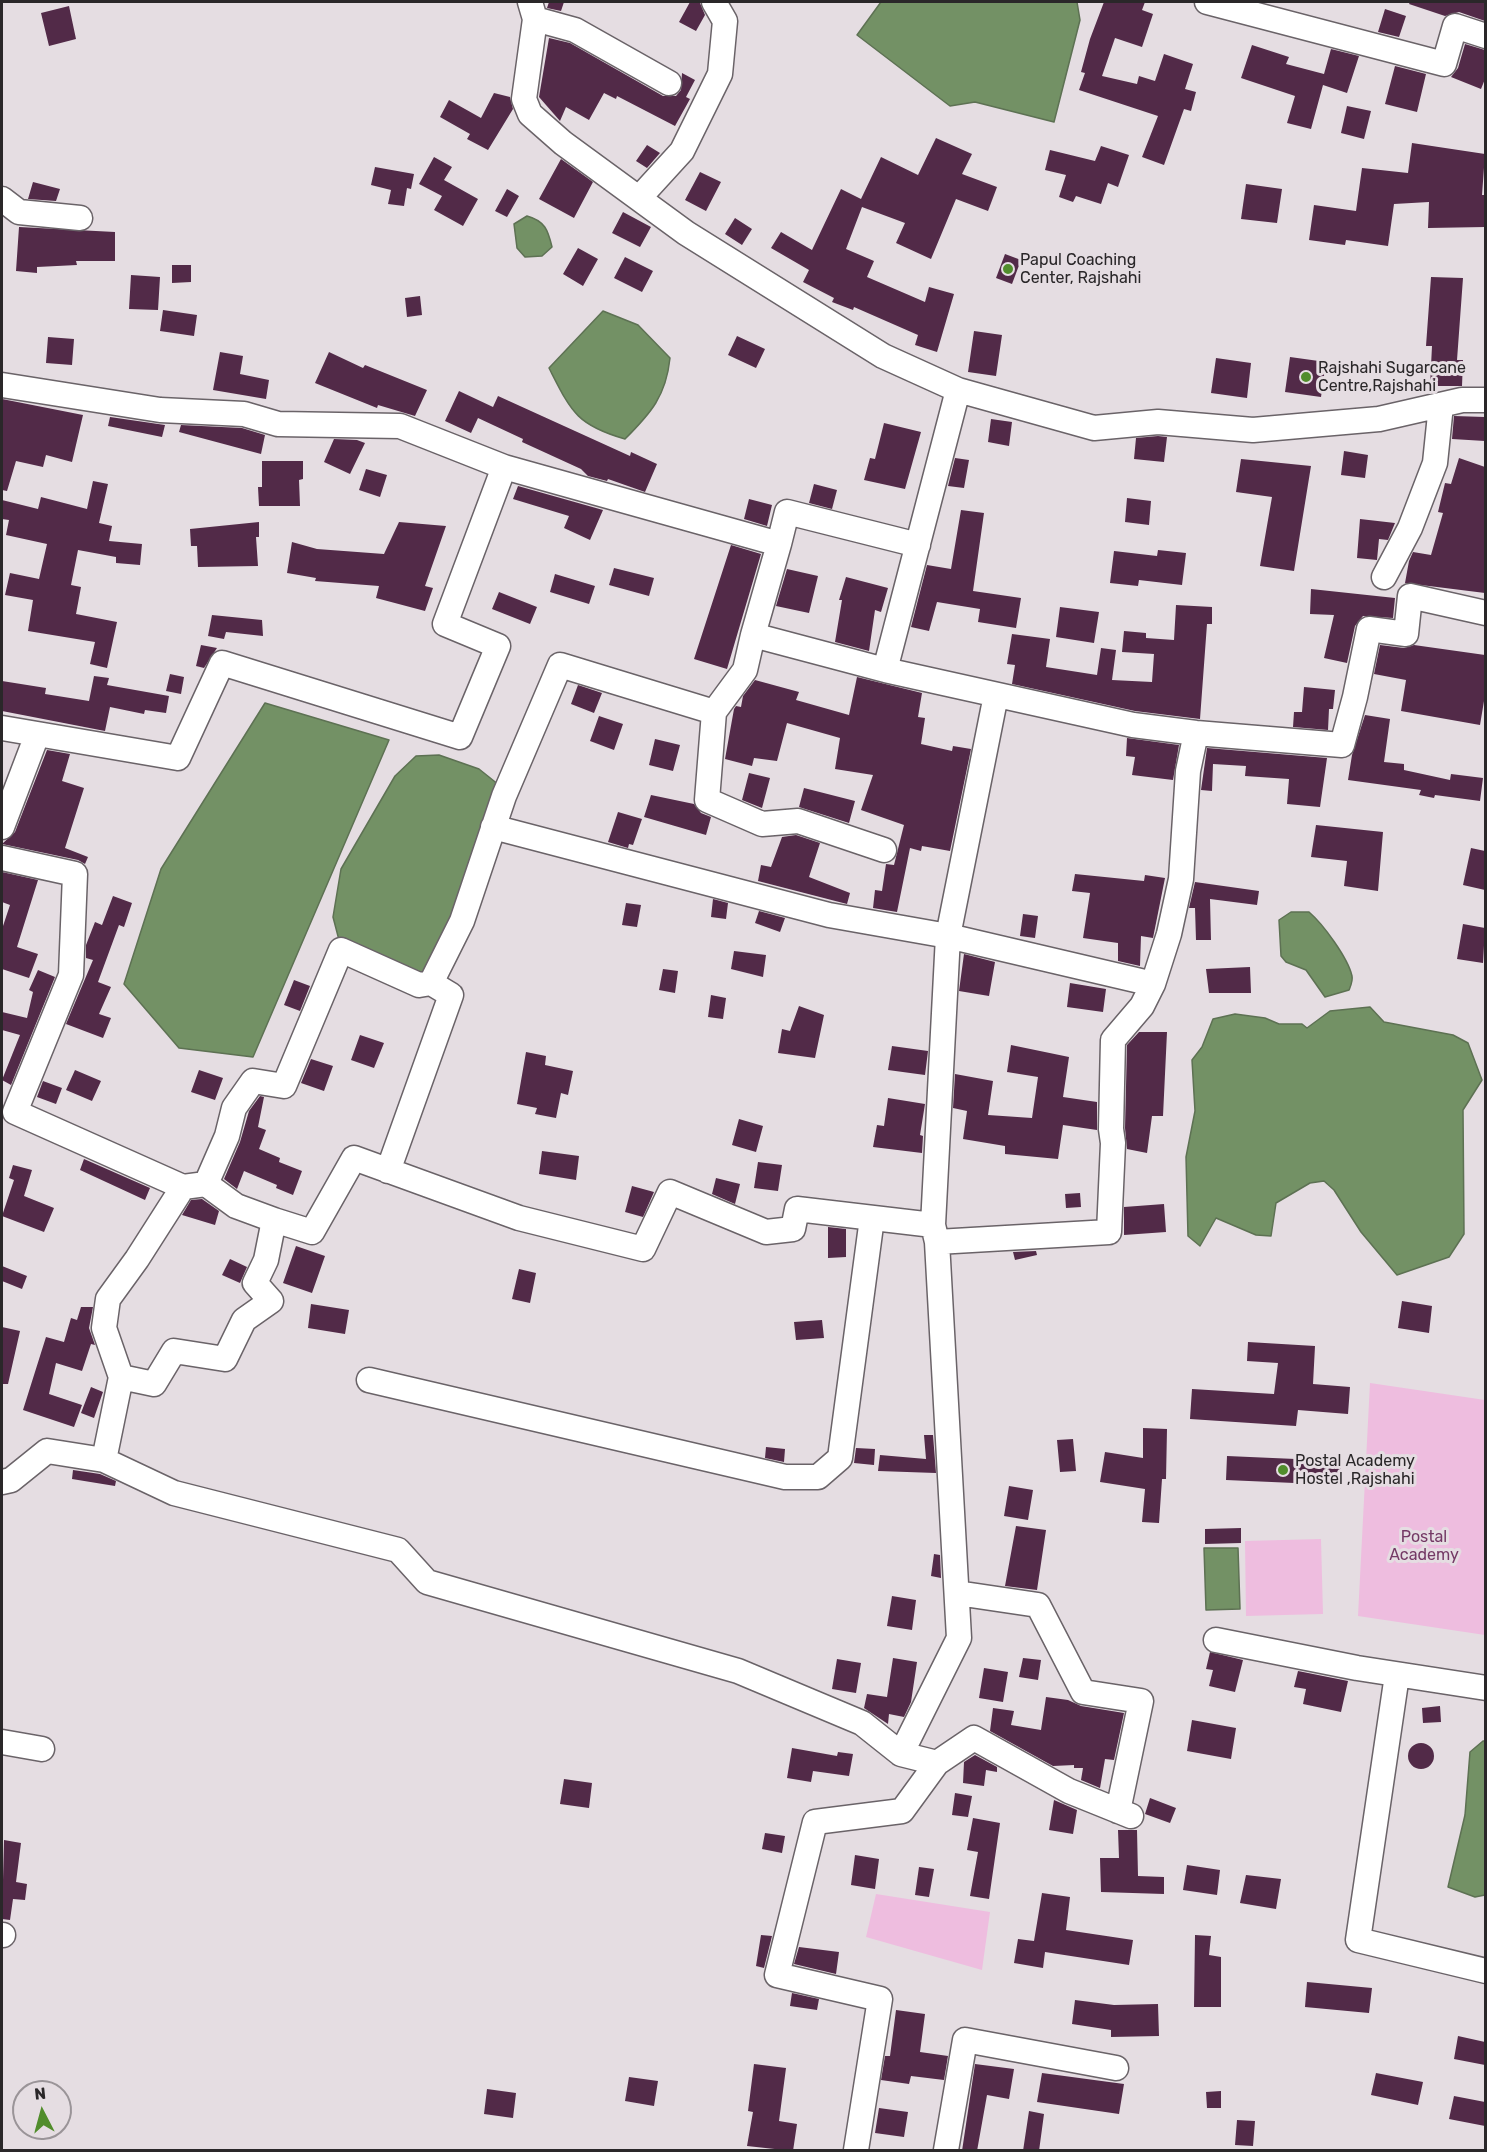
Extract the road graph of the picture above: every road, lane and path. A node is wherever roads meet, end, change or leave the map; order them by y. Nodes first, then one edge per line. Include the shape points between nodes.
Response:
1 (714, 2) edge
2 (1207, 2) edge
3 (533, 10) edge
4 (1485, 36) edge
5 (669, 83) dead end
6 (640, 197) junction
7 (2, 199) edge
8 (80, 218) dead end
9 (2, 385) edge
10 (958, 390) junction
11 (1485, 400) edge
12 (1441, 405) junction
13 (504, 467) junction
14 (779, 544) junction
15 (918, 545) junction
16 (1384, 577) dead end
17 (1485, 613) edge
18 (753, 635) junction
19 (885, 670) junction
20 (996, 695) junction
21 (714, 712) junction
22 (2, 728) edge
23 (1196, 734) junction
24 (37, 735) junction
25 (2, 827) edge
26 (494, 827) junction
27 (884, 850) dead end
28 (2, 858) edge
29 (948, 936) junction
30 (431, 983) junction
31 (1153, 984) junction
32 (388, 1171) junction
33 (195, 1186) junction
34 (872, 1218) junction
35 (274, 1220) junction
36 (935, 1234) junction
37 (121, 1377) junction
38 (369, 1380) dead end
39 (104, 1460) junction
40 (2, 1482) edge
41 (957, 1593) junction
42 (1216, 1640) dead end
43 (1396, 1675) junction
44 (1485, 1688) edge
45 (2, 1742) edge
46 (42, 1749) dead end
47 (901, 1754) junction
48 (937, 1763) junction
49 (1485, 1971) edge
50 (1116, 2067) dead end
51 (856, 2151) edge
52 (946, 2151) edge

1 - 6 street via 725,21 720,74 682,151
2 - 4 street via 1444,64 1455,26
3 - 5 street
3 - 6 street via 524,85 530,114 563,143
6 - 10 street via 686,233 883,356
7 - 8 street via 19,212
9 - 13 street via 160,410 244,414 278,423 400,426
10 - 12 street via 1094,428 1158,422 1253,430 1379,419
10 - 15 street
11 - 12 street
12 - 16 street via 1435,463 1410,528
13 - 14 street
13 - 24 street via 446,624 498,646 460,737 222,663 178,758
14 - 15 street via 788,512
14 - 18 street
15 - 19 street
17 - 23 street via 1410,596 1406,634 1370,629 1342,745
18 - 19 street
18 - 21 street via 746,670
19 - 20 street
20 - 23 street via 1122,723
20 - 29 street
21 - 26 street via 560,664
21 - 27 street via 706,800 762,824 798,821
22 - 24 street
23 - 31 street via 1188,771 1181,879
24 - 25 street
26 - 29 street via 829,915
26 - 30 street via 462,921
28 - 33 street via 75,874 71,975 15,1112
29 - 31 street
29 - 36 street
30 - 32 street via 451,995
30 - 33 street via 419,985 341,950 284,1086 253,1081 234,1108 227,1136
31 - 36 street via 1142,1006 1113,1040 1109,1232
32 - 34 street via 519,1218 643,1249 670,1192 766,1232 793,1229 797,1209
32 - 35 street via 354,1158 312,1232
33 - 35 street
33 - 37 street via 108,1299 104,1328
34 - 36 street
34 - 38 street via 840,1458 818,1477 785,1477
35 - 37 street via 266,1260 255,1283 271,1301 244,1320 225,1359 174,1351 154,1384
36 - 41 street
37 - 39 street
39 - 40 street via 47,1451 11,1480
39 - 47 street via 174,1493 398,1550 427,1582 738,1671 862,1723
41 - 47 street via 959,1638
41 - 48 street via 1038,1605 1083,1692 1141,1701 1124,1814 1069,1791 974,1738
42 - 43 street
43 - 44 street
43 - 49 street via 1358,1940
45 - 46 street
47 - 48 street
48 - 51 street via 902,1811 815,1822 781,1955 777,1975 880,1999
50 - 52 street via 965,2040

